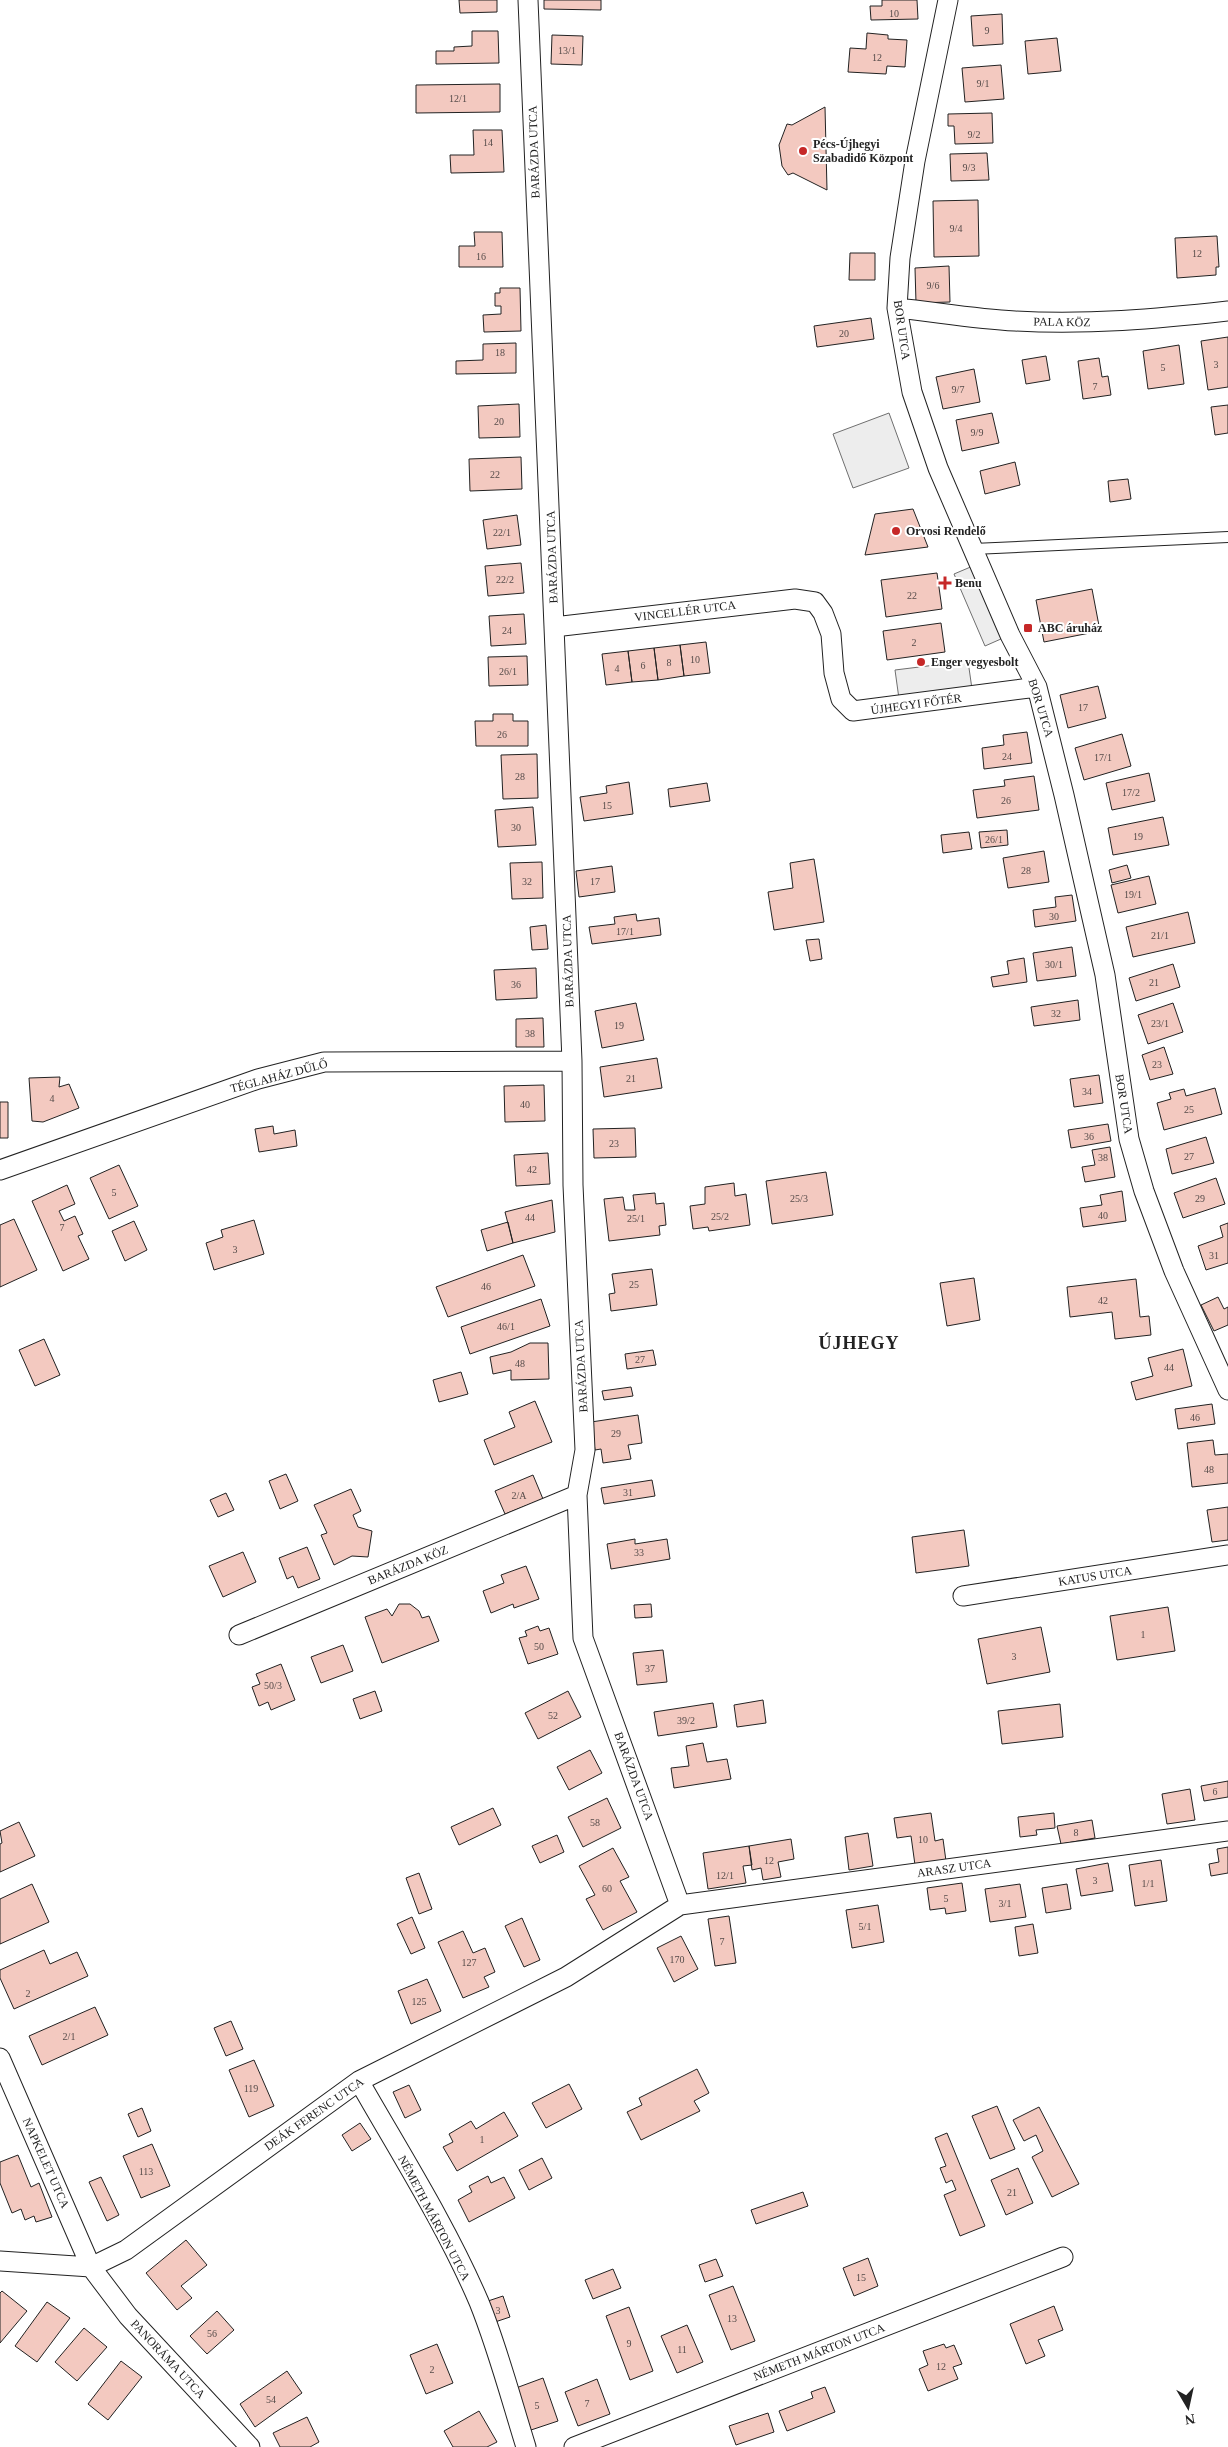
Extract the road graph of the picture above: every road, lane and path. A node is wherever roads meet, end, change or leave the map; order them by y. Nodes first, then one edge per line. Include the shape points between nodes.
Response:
1 (528, 0) edge
2 (948, 0) edge
3 (897, 308) junction
4 (1228, 311) edge
5 (1228, 537) edge
6 (973, 549) junction
7 (815, 602) joint
8 (554, 627) junction
9 (1037, 688) junction
10 (572, 1061) junction
11 (0, 1170) edge
12 (1228, 1390) edge
13 (577, 1495) junction
14 (1228, 1555) edge
15 (963, 1596) dead end
16 (238, 1635) dead end
17 (1228, 1831) edge
18 (680, 1905) junction
19 (0, 2058) edge
20 (359, 2081) junction
21 (1063, 2257) dead end
22 (0, 2261) edge
23 (92, 2267) junction
24 (247, 2446) edge
25 (526, 2447) edge
26 (574, 2447) edge

1 - 8 street, BARÁZDA UTCA
2 - 3 street, BOR UTCA via 915,161 900,258
3 - 4 street, PALA KÖZ via 1012,321 1073,323 1140,321
3 - 6 street, BOR UTCA via 912,392 938,468
5 - 6 lane
6 - 9 street, BOR UTCA
7 - 8 street, VINCELLÉR UTCA via 795,599
7 - 9 street, ÚJHEGYI FŐTÉR via 823,612 831,634 834,673 841,699 853,711
8 - 10 street, BARÁZDA UTCA
9 - 12 street, BOR UTCA via 1105,975 1129,1139 1144,1191 1174,1271
10 - 11 street, TÉGLAHÁZ DŰLŐ via 324,1062 258,1079
10 - 13 street, BARÁZDA UTCA via 573,1185 585,1450
13 - 16 street, BARÁZDA KÖZ
13 - 18 street, BARÁZDA UTCA via 583,1638
14 - 15 street, KATUS UTCA
17 - 18 street, ARASZ UTCA
18 - 20 street, DEÁK FERENC UTCA via 566,1977
19 - 23 street, NAPKELET UTCA
20 - 23 street, DEÁK FERENC UTCA via 126,2250
20 - 25 street, NÉMETH MÁRTON UTCA via 437,2220 478,2302
21 - 26 street, NÉMETH MÁRTON UTCA
22 - 23 street
23 - 24 street, PANORÁMA UTCA via 128,2316

